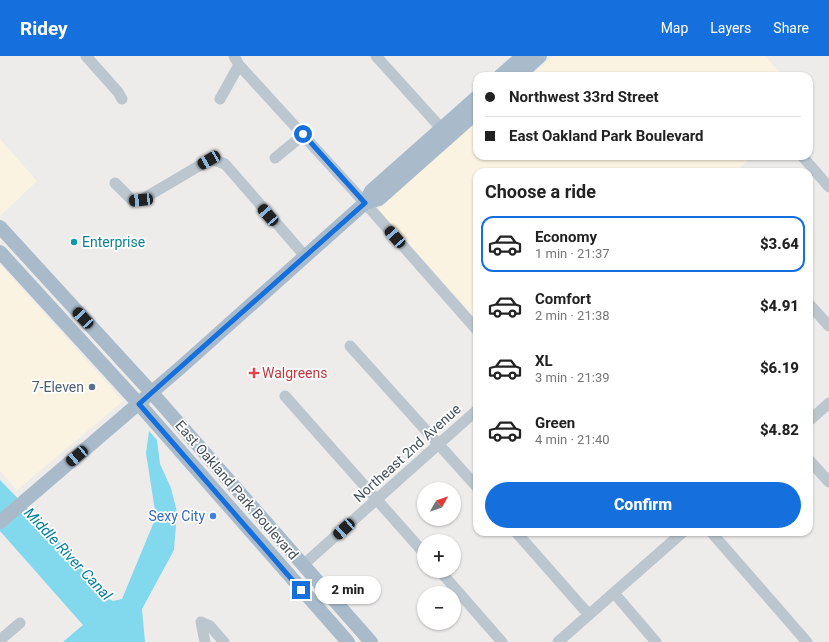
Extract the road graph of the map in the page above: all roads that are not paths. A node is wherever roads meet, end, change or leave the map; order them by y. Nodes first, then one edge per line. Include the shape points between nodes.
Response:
1 (86, 56) edge
2 (376, 56) edge
3 (237, 60) edge
4 (524, 62) edge
5 (507, 72) edge
6 (122, 99) dead end
7 (220, 99) dead end
8 (473, 101) edge
9 (473, 116) edge
10 (442, 128) junction
11 (303, 134) junction
12 (275, 158) dead end
13 (805, 160) edge
14 (812, 168) edge
15 (813, 169) edge
16 (115, 183) dead end
17 (829, 187) edge
18 (365, 203) junction
19 (2, 231) edge
20 (0, 252) edge
21 (305, 256) junction
22 (813, 308) edge
23 (473, 325) edge
24 (829, 326) edge
25 (350, 346) dead end
26 (152, 392) junction
27 (285, 396) dead end
28 (829, 403) edge
29 (139, 404) junction
30 (473, 414) edge
31 (813, 417) edge
32 (440, 444) junction
33 (813, 464) edge
34 (473, 482) edge
35 (829, 482) edge
36 (377, 500) junction
37 (0, 522) edge
38 (520, 536) edge
39 (678, 536) edge
40 (714, 536) edge
41 (417, 545) edge
42 (272, 556) junction
43 (303, 565) junction
44 (446, 578) edge
45 (614, 593) junction
46 (324, 615) junction
47 (589, 615) junction
48 (348, 616) junction
49 (20, 623) dead end
50 (0, 640) edge
51 (205, 642) edge
52 (224, 642) edge
53 (348, 642) edge
54 (371, 642) edge
55 (502, 642) edge
56 (558, 642) edge
57 (656, 642) edge
58 (807, 642) edge

1 - 6 street
2 - 10 street
3 - 7 street
3 - 11 street
4 - 5 main road
8 - 10 main road
9 - 18 main road via 379,199
10 - 18 main road via 371,191
11 - 12 street
11 - 18 street
13 - 14 street
15 - 17 street
16 - 21 street via 132,201 141,200 209,160 218,161 225,164
18 - 21 main road
18 - 23 street
19 - 26 main road, East Oakland Park Boulevard
20 - 29 main road, East Oakland Park Boulevard
21 - 26 main road
22 - 24 street
25 - 32 street
26 - 29 main road
26 - 43 main road, East Oakland Park Boulevard
27 - 36 street
28 - 31 street
29 - 37 main road
29 - 42 main road, East Oakland Park Boulevard
30 - 32 street, Northeast 2nd Avenue
32 - 34 street
32 - 36 street, Northeast 2nd Avenue
33 - 35 street
36 - 41 street
36 - 43 street, Northeast 2nd Avenue
38 - 47 street
39 - 45 street
40 - 58 street
42 - 43 main road via 290,567
42 - 46 main road, East Oakland Park Boulevard
43 - 48 main road, East Oakland Park Boulevard
44 - 55 street
45 - 47 street
45 - 57 street
46 - 48 main road via 336,612
46 - 53 main road, East Oakland Park Boulevard
47 - 56 street
48 - 54 main road, East Oakland Park Boulevard
49 - 50 street
51 - 52 street via 201,622 210,626

